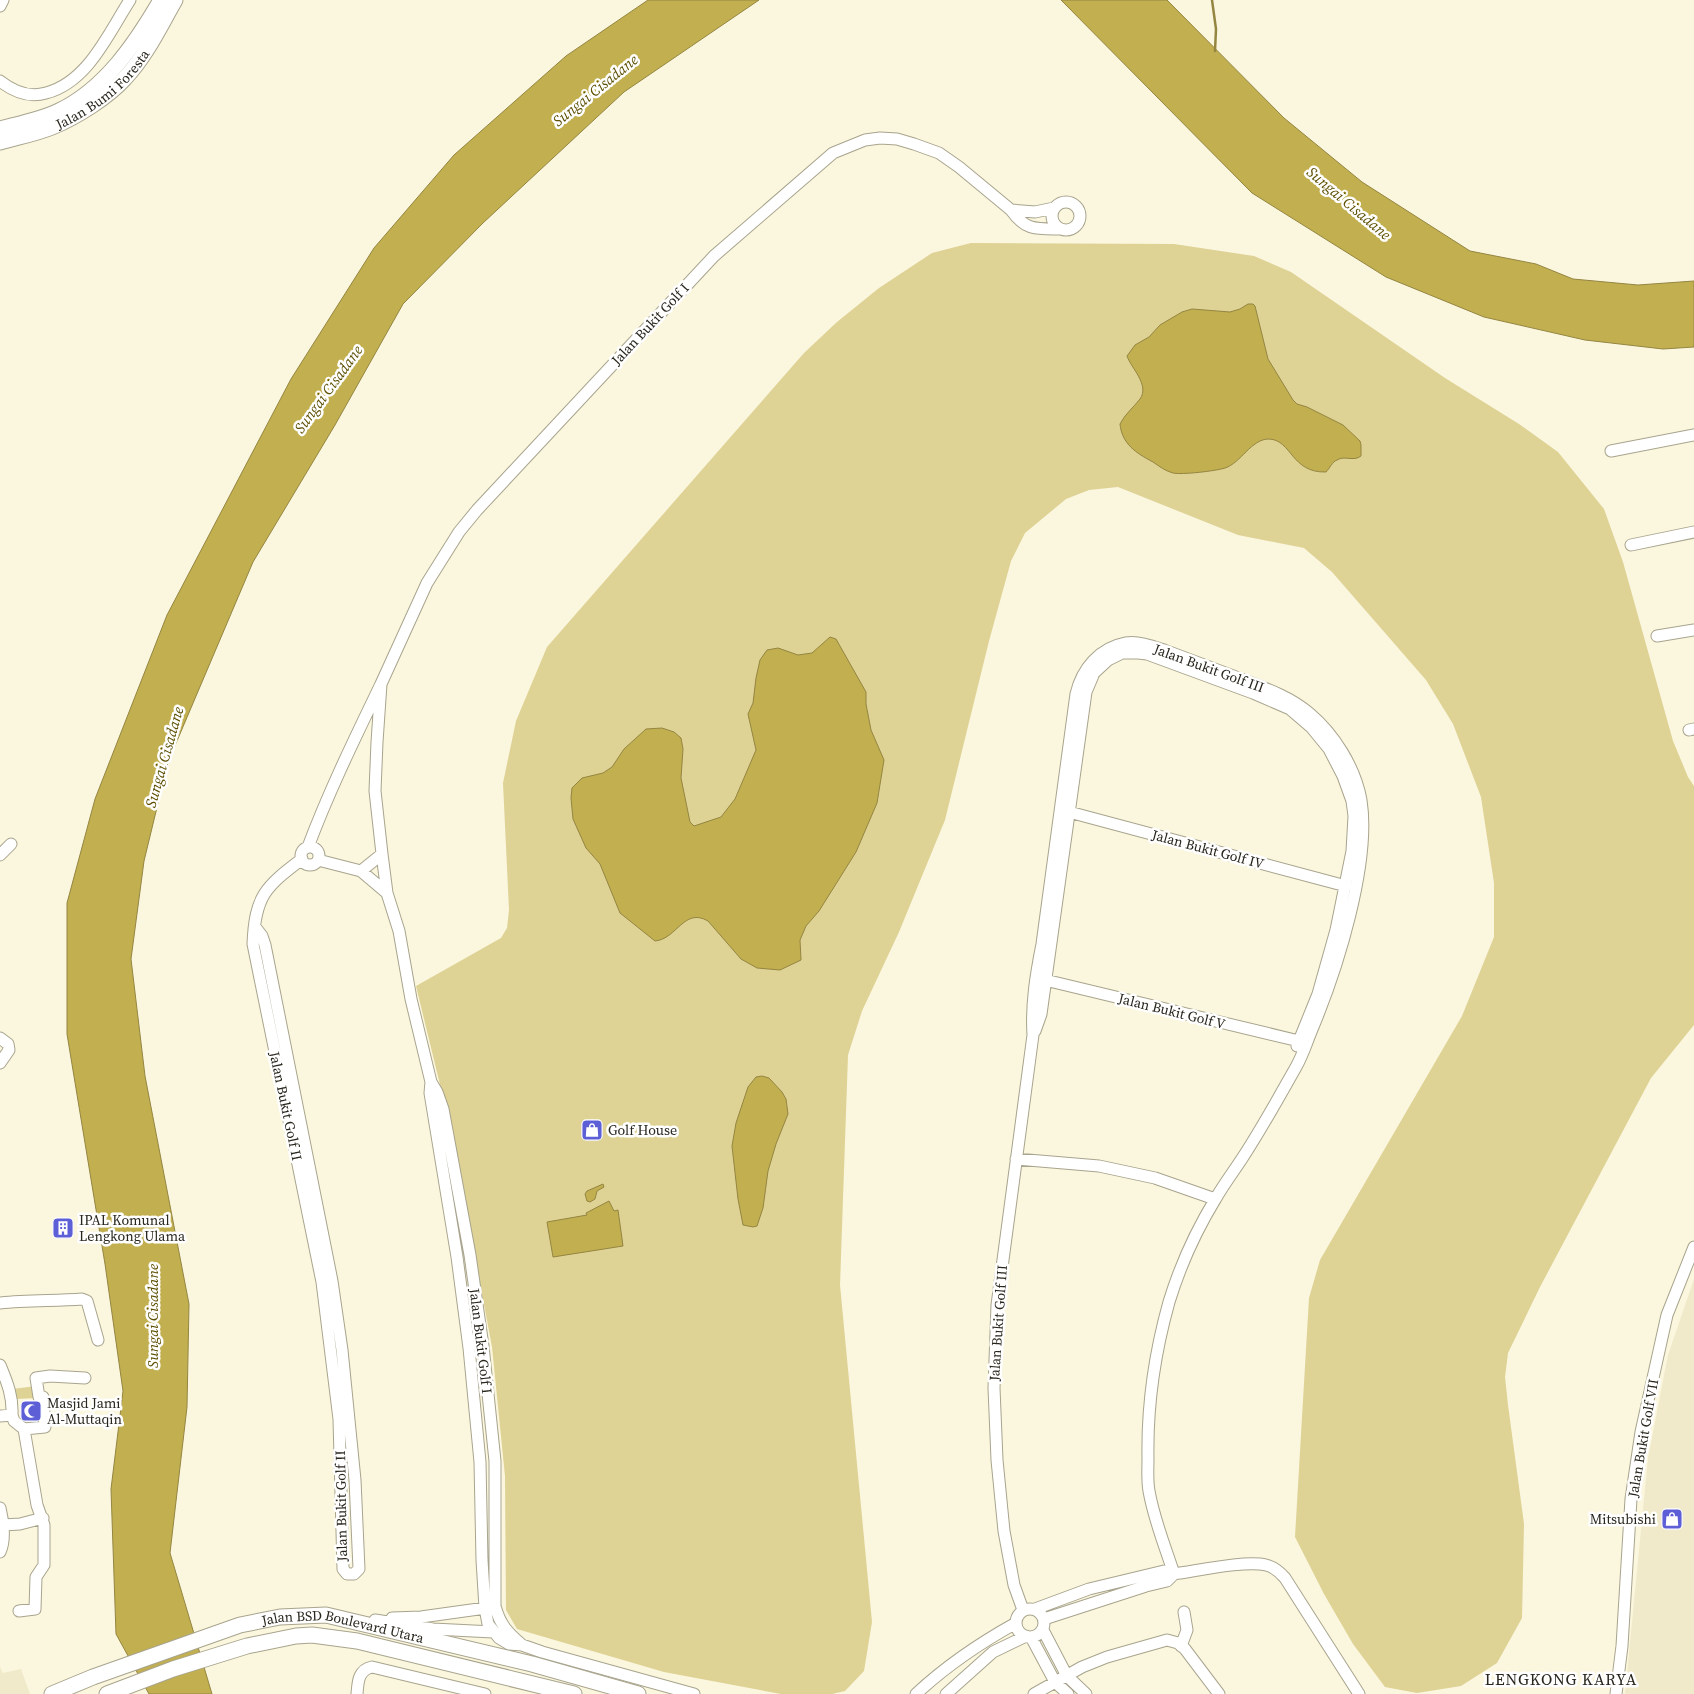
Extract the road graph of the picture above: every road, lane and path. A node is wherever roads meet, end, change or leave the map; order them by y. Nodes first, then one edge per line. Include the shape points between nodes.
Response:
1 (3, 0) edge
2 (130, 0) edge
3 (161, 0) edge
4 (175, 0) edge
5 (0, 6) edge
6 (0, 81) edge
7 (0, 129) edge
8 (0, 142) edge
9 (1054, 208) junction
10 (1010, 210) junction
11 (1058, 229) junction
12 (1694, 434) edge
13 (1611, 451) dead end
14 (1694, 532) edge
15 (1631, 545) dead end
16 (1694, 630) edge
17 (1657, 636) dead end
18 (382, 684) junction
19 (354, 740) junction
20 (376, 742) junction
21 (1069, 812) junction
22 (11, 844) dead end
23 (308, 847) junction
24 (382, 854) junction
25 (0, 855) edge
26 (302, 859) junction
27 (318, 860) junction
28 (361, 872) junction
29 (1346, 886) junction
30 (388, 893) junction
31 (255, 927) junction
32 (1045, 980) junction
33 (1033, 1035) junction
34 (4, 1041) edge
35 (1299, 1042) junction
36 (0, 1063) edge
37 (1287, 1081) junction
38 (1016, 1159) junction
39 (1215, 1199) junction
40 (1694, 1247) edge
41 (0, 1302) edge
42 (98, 1340) dead end
43 (0, 1365) edge
44 (85, 1378) dead end
45 (6, 1415) edge
46 (24, 1429) junction
47 (0, 1508) edge
48 (42, 1518) junction
49 (2, 1523) edge
50 (0, 1552) edge
51 (1174, 1574) junction
52 (490, 1607) junction
53 (19, 1610) dead end
54 (1029, 1610) junction
55 (1184, 1612) dead end
56 (326, 1615) junction
57 (380, 1621) junction
58 (1016, 1623) junction
59 (1043, 1625) junction
60 (493, 1632) junction
61 (1028, 1637) junction
62 (522, 1645) junction
63 (1181, 1646) junction
64 (1067, 1676) junction
65 (1055, 1682) junction
66 (52, 1694) edge
67 (107, 1694) edge
68 (357, 1694) edge
69 (485, 1694) edge
70 (574, 1694) edge
71 (638, 1694) edge
72 (694, 1694) edge
73 (916, 1694) edge
74 (946, 1694) edge
75 (1034, 1694) edge
76 (1068, 1694) edge
77 (1086, 1694) edge
78 (1218, 1694) edge
79 (1359, 1694) edge
80 (1616, 1694) edge

1 - 5 street
2 - 6 street via 88,66 56,91 36,96 21,93
3 - 7 main road, Jalan Bumi Foresta via 130,49 88,92 57,112
4 - 8 main road, Jalan Bumi Foresta via 125,79 73,117 51,128
9 - 10 street, Jalan Bukit Golf I via 1035,212
9 - 11 street via 1051,217
9 - 11 street, Jalan Bukit Golf I via 1062,203 1072,204 1080,215 1075,227
10 - 11 street, Jalan Bukit Golf I via 1025,226
10 - 18 street, Jalan Bukit Golf I via 939,152 897,139 880,138 865,140 833,153 714,256 477,510 427,583
12 - 13 street
14 - 15 street
16 - 17 street
18 - 19 street, Jalan Bukit Golf I
18 - 20 street, Jalan Bukit Golf I
19 - 20 street
19 - 23 street, Jalan Bukit Golf I
20 - 24 street, Jalan Bukit Golf I via 375,791
21 - 29 street, Jalan Bukit Golf IV
21 - 29 street, Jalan Bukit Golf III via 1089,683 1102,665 1116,656 1122,653 1146,654 1276,702 1301,718 1321,737 1343,776 1352,801 1354,832
21 - 32 street, Jalan Bukit Golf III
22 - 25 street
23 - 26 street via 303,851
23 - 27 street via 316,849
24 - 28 street
24 - 30 street, Jalan Bukit Golf I
26 - 27 street via 309,865
26 - 31 street, Jalan Bukit Golf II via 263,895
27 - 28 street
28 - 30 street
29 - 35 street, Jalan Bukit Golf III via 1318,994
30 - 52 street, Jalan Bukit Golf I via 431,1082 430,1093 457,1257 480,1462 482,1560
31 - 31 street, Jalan Bukit Golf II via 265,945 333,1291 355,1480 359,1569 354,1574 347,1574 343,1569 339,1419 322,1282 253,944
32 - 33 street, Jalan Bukit Golf III via 1041,1014
32 - 35 street, Jalan Bukit Golf V
33 - 37 street, Jalan Bukit Golf III via 1035,979 1078,684 1086,668 1107,650 1126,643 1143,644 1267,689 1306,710 1332,735 1359,791 1362,842 1351,904 1320,1010
33 - 38 street, Jalan Bukit Golf III
34 - 36 street via 9,1050
35 - 37 street, Jalan Bukit Golf III
37 - 39 street, Jalan Bukit Golf III
38 - 39 street via 1099,1166 1155,1178
38 - 54 street, Jalan Bukit Golf III via 997,1305 994,1388 1004,1531 1014,1585
39 - 51 street, Jalan Bukit Golf III via 1188,1253 1170,1301 1154,1367 1149,1406 1149,1488 1156,1524
40 - 80 street, Jalan Bukit Golf VII via 1667,1315 1641,1432 1631,1499
41 - 42 street via 82,1299 87,1301
43 - 45 street via 12,1400
44 - 46 street via 36,1378 39,1397 43,1397 45,1426
45 - 46 street
46 - 48 street
47 - 49 street
48 - 49 street via 20,1524
48 - 53 street via 46,1553 44,1565 36,1576 35,1609
49 - 50 street
51 - 54 street via 1164,1571 1088,1589
51 - 59 street via 1167,1581
51 - 79 street via 1243,1564 1273,1568 1285,1578
52 - 57 street, Jalan Bukit Golf I
52 - 60 street, Jalan Bukit Golf I via 488,1624
52 - 62 street, Jalan Bukit Golf I via 505,1630
54 - 58 street via 1018,1616
54 - 59 street via 1041,1613
55 - 63 street via 1187,1630
56 - 57 street, Jalan Bukit Golf I
56 - 66 main road, Jalan BSD Boulevard Utara via 280,1617 240,1625
56 - 71 main road, Jalan BSD Boulevard Utara via 532,1664
57 - 60 street, Jalan Bukit Golf I via 433,1629
58 - 61 street via 1021,1634
58 - 73 street via 957,1659
59 - 61 street via 1040,1634
59 - 64 street
60 - 62 street, Jalan Bukit Golf I via 509,1644
61 - 65 street
61 - 74 street via 993,1652
62 - 72 street, Jalan Bukit Golf I
63 - 64 street via 1167,1640 1158,1642 1108,1657
63 - 78 street
64 - 65 street
64 - 77 street
65 - 75 street
65 - 76 street
67 - 70 main road, Jalan BSD Boulevard Utara via 247,1646 312,1635 357,1641
68 - 69 street via 360,1675 372,1667

